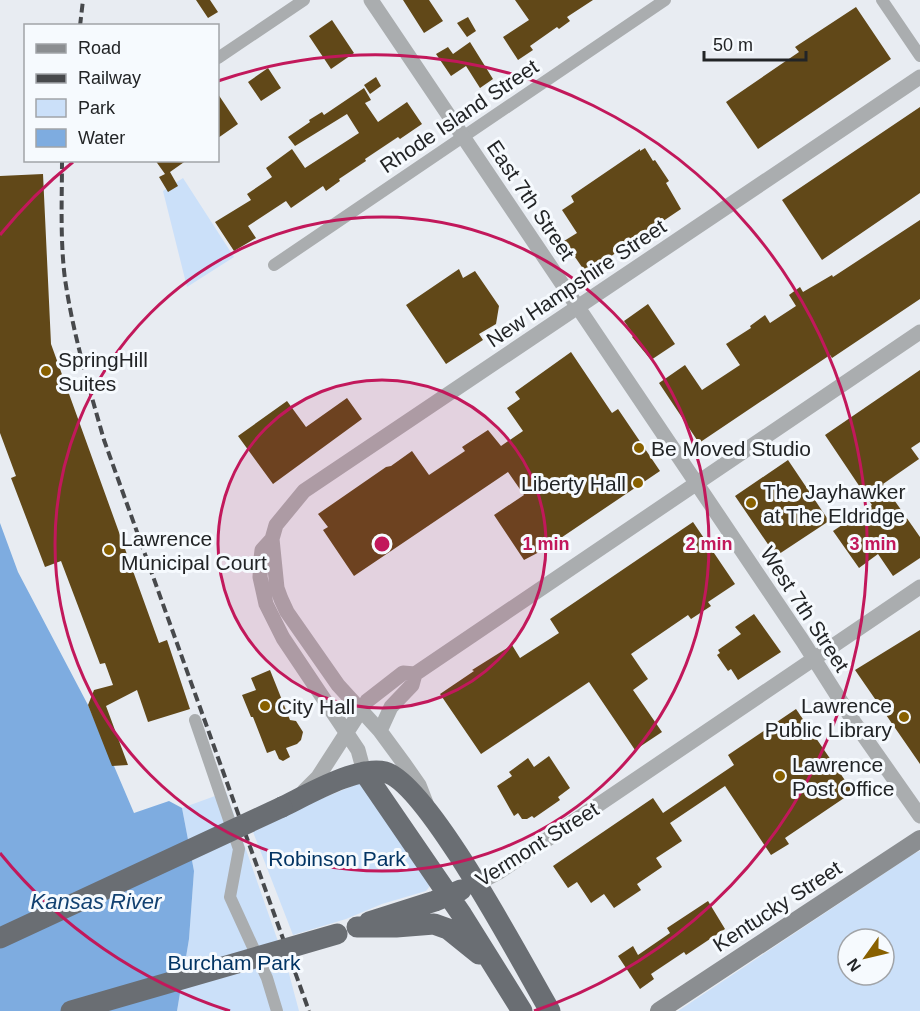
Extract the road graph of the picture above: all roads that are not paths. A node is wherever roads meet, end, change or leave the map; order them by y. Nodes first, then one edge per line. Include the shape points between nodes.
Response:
1 (304, 0) edge
2 (371, 0) edge
3 (665, 0) edge
4 (882, 0) edge
5 (920, 56) edge
6 (219, 57) edge
7 (920, 77) edge
8 (463, 137) junction
9 (274, 265) dead end
10 (579, 306) junction
11 (920, 332) edge
12 (696, 483) junction
13 (272, 539) junction
14 (920, 586) edge
15 (814, 660) junction
16 (415, 674) junction
17 (360, 710) junction
18 (195, 720) dead end
19 (380, 731) junction
20 (347, 732) junction
21 (364, 772) junction
22 (289, 804) junction
23 (430, 811) junction
24 (920, 816) edge
25 (920, 839) edge
26 (476, 884) junction
27 (449, 896) junction
28 (357, 927) junction
29 (0, 938) edge
30 (497, 971) junction
31 (70, 1011) edge
32 (277, 1011) edge
33 (522, 1011) edge
34 (550, 1011) edge
35 (659, 1011) edge

1 - 6 street
2 - 8 street, East 7th Street
3 - 8 street, Rhode Island Street
4 - 5 street
7 - 10 street, New Hampshire Street
8 - 9 street, Rhode Island Street
8 - 10 street, East 7th Street
10 - 12 street, East 7th Street
10 - 13 street, New Hampshire Street via 304,491 276,525
11 - 12 street
12 - 15 street, West 7th Street
12 - 16 street
13 - 17 street via 277,588 287,612
13 - 20 street, New Hampshire Street via 262,549 261,559 266,604
14 - 15 street, Vermont Street
15 - 24 street, West 7th Street
15 - 26 street, Vermont Street
16 - 17 street via 402,673
16 - 19 street via 412,685 391,707
17 - 19 street
17 - 20 street
18 - 32 street via 239,849 230,897 267,978
19 - 23 street via 419,785
20 - 21 street, New Hampshire Street via 358,750
20 - 22 street via 318,777
21 - 22 highway
21 - 23 highway via 384,772 400,779
21 - 27 highway
22 - 29 highway, bridge
23 - 26 highway
25 - 35 main road, Kentucky Street
26 - 27 highway, Vermont Street
26 - 34 highway
27 - 28 highway, Vermont Street
27 - 30 highway
28 - 30 highway via 434,924 465,942
28 - 31 highway, Vermont Street, bridge
30 - 33 highway

